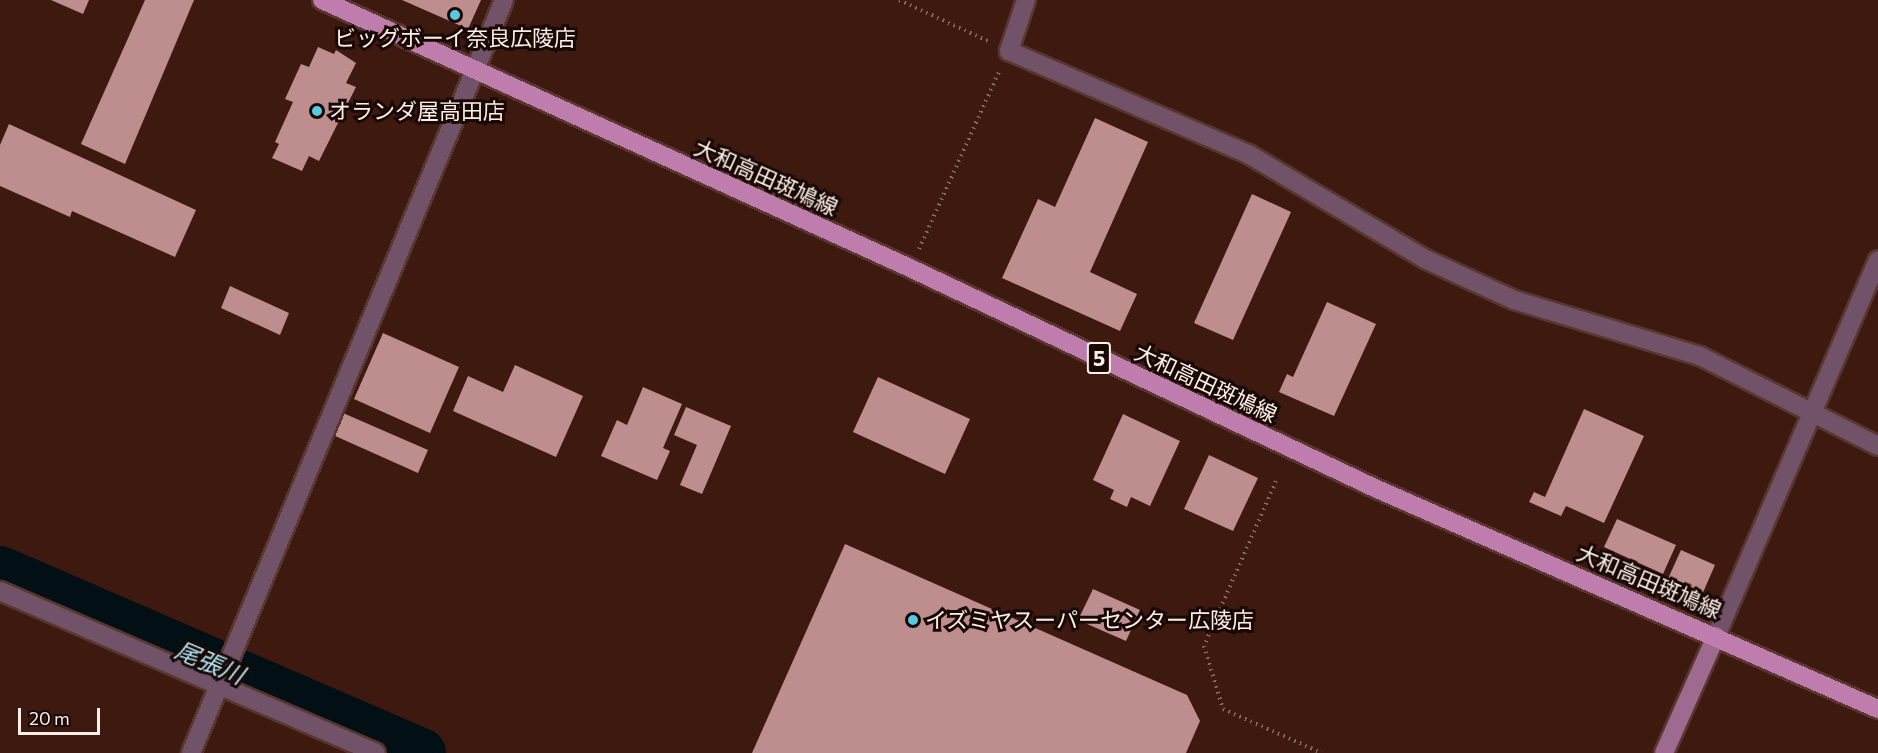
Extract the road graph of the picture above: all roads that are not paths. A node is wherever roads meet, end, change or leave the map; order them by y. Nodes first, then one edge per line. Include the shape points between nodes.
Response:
1 (322, 0) edge
2 (504, 0) edge
3 (1026, 0) edge
4 (473, 70) junction
5 (1878, 260) edge
6 (1814, 411) junction
7 (1878, 446) edge
8 (0, 591) edge
9 (1716, 636) junction
10 (220, 684) junction
11 (1878, 709) edge
12 (191, 753) edge
13 (376, 753) edge
14 (1664, 753) edge

1 - 4 main road, 大和高田斑鳩線 / 5
2 - 4 street
3 - 6 street via 1009,51 1250,155 1425,259 1514,300 1700,356
4 - 9 main road, 大和高田斑鳩線 / 5 via 910,268 1377,489
4 - 10 street
5 - 6 street
6 - 7 street
6 - 9 street
8 - 10 street
9 - 11 main road, 大和高田斑鳩線 / 5
9 - 14 street
10 - 12 street
10 - 13 street

